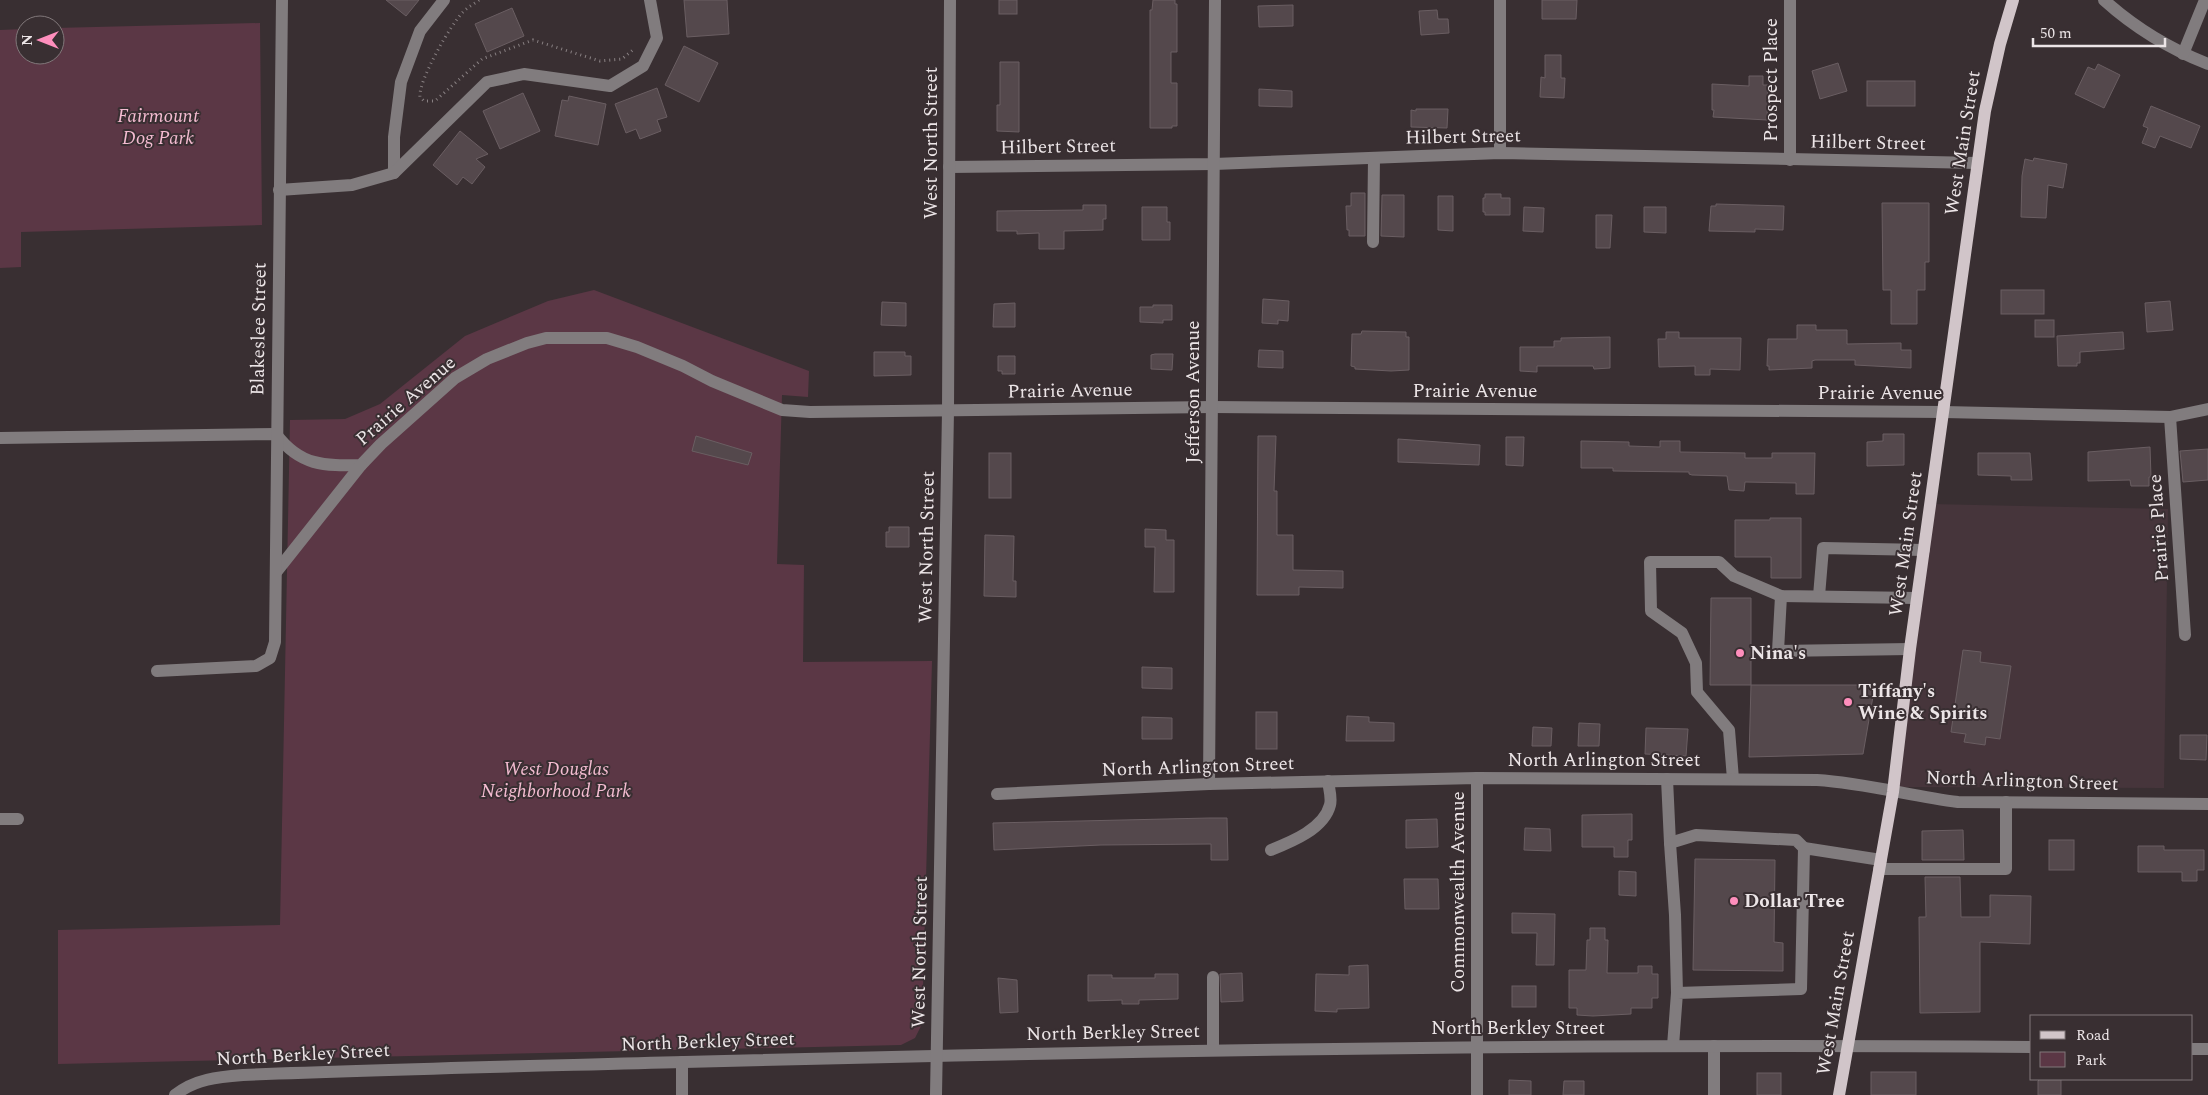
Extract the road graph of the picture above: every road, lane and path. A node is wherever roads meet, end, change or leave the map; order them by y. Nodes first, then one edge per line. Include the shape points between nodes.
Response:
1 (282, 0) edge
2 (444, 0) edge
3 (479, 0) edge
4 (650, 0) edge
5 (950, 0) edge
6 (1215, 0) edge
7 (1500, 0) edge
8 (1790, 0) edge
9 (2013, 0) edge
10 (2104, 0) edge
11 (2206, 0) edge
12 (637, 44) dead end
13 (2183, 54) junction
14 (2208, 64) edge
15 (1500, 153) junction
16 (1374, 158) junction
17 (1790, 160) junction
18 (1977, 163) junction
19 (1214, 164) junction
20 (949, 167) junction
21 (394, 173) junction
22 (279, 190) junction
23 (1373, 242) dead end
24 (1212, 408) junction
25 (2208, 409) edge
26 (948, 411) junction
27 (1944, 412) junction
28 (2170, 417) junction
29 (276, 434) junction
30 (0, 438) edge
31 (362, 465) junction
32 (1924, 550) junction
33 (277, 571) junction
34 (1781, 596) junction
35 (1819, 596) junction
36 (1917, 598) junction
37 (2185, 636) dead end
38 (1910, 649) junction
39 (157, 671) dead end
40 (1477, 778) junction
41 (1668, 779) junction
42 (1733, 779) junction
43 (1328, 781) junction
44 (1209, 784) junction
45 (1893, 792) junction
46 (998, 794) dead end
47 (2006, 802) junction
48 (2208, 804) edge
49 (0, 819) edge
50 (18, 819) dead end
51 (1670, 843) junction
52 (1804, 848) junction
53 (1271, 850) dead end
54 (1880, 865) junction
55 (1213, 977) dead end
56 (1677, 993) junction
57 (1848, 1045) junction
58 (1477, 1046) junction
59 (1673, 1046) junction
60 (1714, 1046) junction
61 (2030, 1047) edge
62 (2193, 1049) edge
63 (2208, 1049) edge
64 (1213, 1050) junction
65 (937, 1054) junction
66 (682, 1062) junction
67 (174, 1095) edge
68 (682, 1095) edge
69 (936, 1095) edge
70 (1476, 1095) edge
71 (1714, 1095) edge
72 (1838, 1095) edge

1 - 22 street, Blakeslee Street
2 - 21 street via 420,32 401,82 394,136
3 - 12 path via 463,12 438,51 421,88 420,98 424,101 435,101 482,59 533,40 600,61 622,59
4 - 21 street via 657,38 643,66 610,86 524,74 486,82
5 - 20 street, West North Street
6 - 19 street, Jefferson Avenue
7 - 15 street
8 - 17 street, Prospect Place
9 - 18 main road, West Main Street via 1992,72
10 - 13 street via 2130,22
11 - 13 street
13 - 14 street
15 - 16 street, Hilbert Street
15 - 17 street, Hilbert Street
16 - 19 street, Hilbert Street
16 - 23 street
17 - 18 street, Hilbert Street
18 - 27 main road, West Main Street
19 - 20 street, Hilbert Street
19 - 24 street, Jefferson Avenue
20 - 26 street, West North Street
21 - 22 street via 352,185
22 - 29 street, Blakeslee Street
24 - 26 street, Prairie Avenue
24 - 27 street, Prairie Avenue
24 - 44 street, Jefferson Avenue
25 - 28 street, Prairie Avenue
26 - 31 street, Prairie Avenue via 782,410 637,347 607,338 546,338 487,359 455,378
26 - 65 street, West North Street
27 - 28 street, Prairie Avenue
27 - 32 main road, West Main Street
28 - 37 street, Prairie Place
29 - 30 street
29 - 31 street, Prairie Avenue via 292,452 316,464
29 - 33 street, Blakeslee Street
31 - 33 street
32 - 35 street via 1822,548
32 - 36 main road, West Main Street
33 - 39 street, Blakeslee Street via 276,634 270,658 256,666
34 - 35 street
34 - 38 street via 1778,651
34 - 42 street via 1734,576 1719,562 1650,562 1651,611 1682,633 1693,655 1697,692 1729,730
35 - 36 street
36 - 38 main road, West Main Street
38 - 45 main road, West Main Street
40 - 41 street, North Arlington Street
40 - 43 street, North Arlington Street
40 - 58 street, Commonwealth Avenue
41 - 42 street, North Arlington Street
41 - 51 street
42 - 45 street, North Arlington Street via 1849,782
43 - 44 street, North Arlington Street
43 - 53 street via 1330,807 1320,822 1292,841
44 - 46 street, North Arlington Street
45 - 47 street, North Arlington Street via 1958,802
45 - 54 main road, West Main Street
47 - 48 street, North Arlington Street
47 - 54 street via 2006,869
49 - 50 street
51 - 52 street via 1705,835 1796,840
51 - 56 street
52 - 54 street
52 - 56 street via 1801,989
54 - 57 main road, West Main Street
55 - 64 street
56 - 59 street
57 - 60 street, North Berkley Street
57 - 61 street, North Berkley Street
57 - 72 main road, West Main Street
58 - 59 street, North Berkley Street
58 - 64 street, North Berkley Street
58 - 70 street, Commonwealth Avenue
59 - 60 street, North Berkley Street
60 - 71 street
62 - 63 street
64 - 65 street, North Berkley Street
65 - 66 street, North Berkley Street
65 - 69 street, West North Street
66 - 67 street, North Berkley Street via 243,1075 214,1077
66 - 68 street

